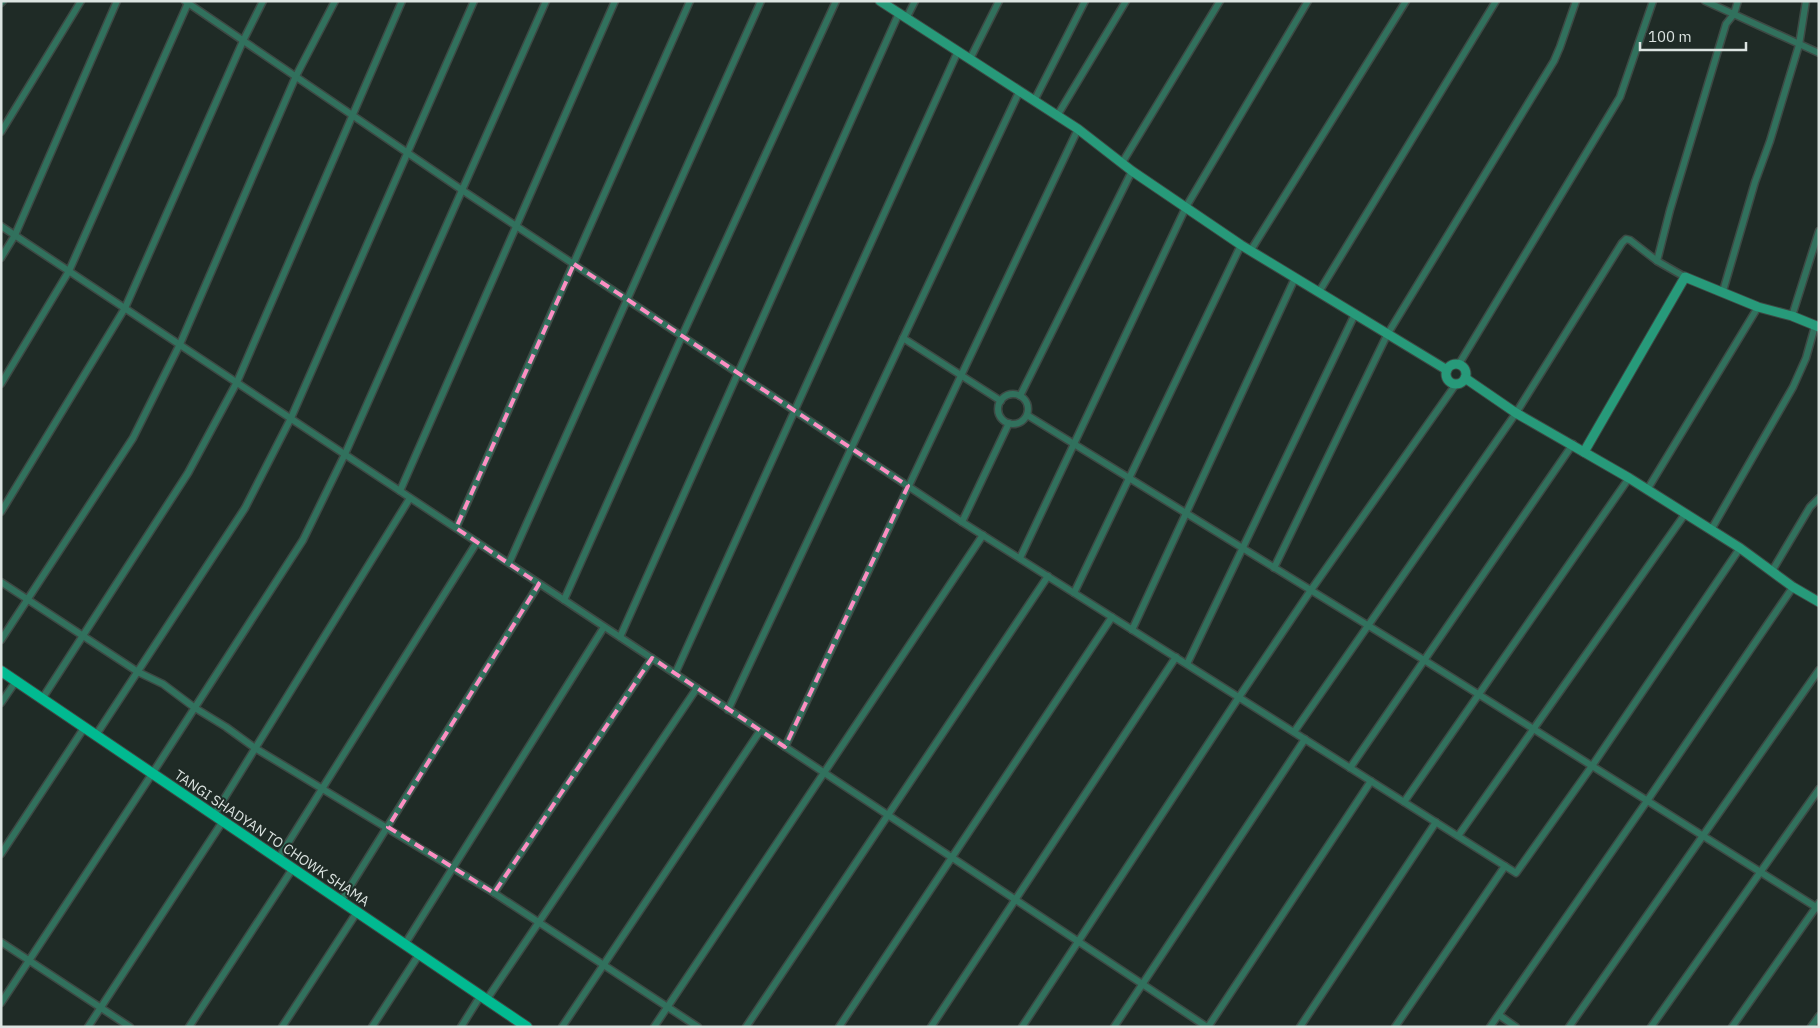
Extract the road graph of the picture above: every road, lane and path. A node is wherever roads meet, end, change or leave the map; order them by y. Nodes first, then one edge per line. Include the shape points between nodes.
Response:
1 (81, 1) edge
2 (117, 1) edge
3 (263, 1) edge
4 (335, 1) edge
5 (402, 1) edge
6 (474, 1) edge
7 (546, 1) edge
8 (616, 1) edge
9 (690, 1) edge
10 (762, 1) edge
11 (836, 1) edge
12 (880, 1) edge
13 (915, 1) edge
14 (999, 1) edge
15 (1085, 1) edge
16 (1126, 1) edge
17 (1220, 1) edge
18 (1308, 1) edge
19 (1406, 1) edge
20 (1496, 1) edge
21 (1576, 1) edge
22 (1653, 1) edge
23 (1705, 1) edge
24 (1738, 1) edge
25 (1806, 1) edge
26 (186, 2) edge
27 (1734, 14) junction
28 (903, 15) junction
29 (243, 41) junction
30 (1799, 45) junction
31 (958, 51) junction
32 (1819, 54) edge
33 (970, 59) junction
34 (296, 76) junction
35 (1020, 92) junction
36 (1034, 101) junction
37 (353, 115) junction
38 (1057, 116) junction
39 (1078, 130) junction
40 (1, 132) edge
41 (406, 152) junction
42 (1122, 163) junction
43 (1132, 171) junction
44 (462, 190) junction
45 (1186, 207) junction
46 (1, 226) edge
47 (517, 226) junction
48 (1819, 231) edge
49 (16, 235) junction
50 (1241, 245) junction
51 (1251, 250) junction
52 (1, 258) edge
53 (1657, 261) junction
54 (574, 264) junction
55 (69, 271) junction
56 (1685, 277) junction
57 (1296, 278) junction
58 (1723, 291) junction
59 (1318, 292) junction
60 (627, 299) junction
61 (1758, 307) junction
62 (125, 308) junction
63 (1355, 314) junction
64 (1792, 316) junction
65 (1817, 327) edge
66 (1387, 335) junction
67 (682, 336) junction
68 (903, 338) junction
69 (180, 344) junction
70 (1459, 364) junction
71 (1447, 370) junction
72 (738, 373) junction
73 (961, 375) junction
74 (1465, 378) junction
75 (237, 382) junction
76 (1, 384) edge
77 (1456, 384) junction
78 (1020, 396) junction
79 (1001, 401) junction
80 (795, 410) junction
81 (1516, 413) junction
82 (1026, 415) junction
83 (291, 418) junction
84 (1008, 423) junction
85 (1073, 444) junction
86 (1573, 444) junction
87 (852, 448) junction
88 (1584, 452) junction
89 (345, 454) junction
90 (1129, 478) junction
91 (1629, 478) junction
92 (908, 486) junction
93 (1647, 490) junction
94 (400, 491) junction
95 (410, 498) junction
96 (1819, 498) edge
97 (1, 512) edge
98 (1186, 514) junction
99 (1685, 514) junction
100 (962, 522) junction
101 (456, 528) junction
102 (1711, 530) junction
103 (983, 535) junction
104 (477, 542) junction
105 (1242, 548) junction
106 (1740, 548) junction
107 (1020, 558) junction
108 (509, 564) junction
109 (1274, 568) junction
110 (1772, 572) junction
111 (1048, 576) junction
112 (1, 582) edge
113 (539, 584) junction
114 (1793, 587) junction
115 (1311, 590) junction
116 (1074, 593) junction
117 (28, 600) junction
118 (564, 600) junction
119 (1819, 602) edge
120 (1112, 617) junction
121 (1368, 625) junction
122 (604, 627) junction
123 (1132, 630) junction
124 (83, 636) junction
125 (620, 637) junction
126 (1, 640) edge
127 (652, 658) junction
128 (1176, 658) junction
129 (1424, 660) junction
130 (1186, 664) junction
131 (1819, 670) edge
132 (1, 671) edge
133 (138, 672) junction
134 (675, 674) junction
135 (16, 681) junction
136 (696, 688) junction
137 (1478, 695) junction
138 (1239, 697) junction
139 (42, 699) junction
140 (1, 703) edge
141 (195, 708) junction
142 (728, 710) junction
143 (84, 728) junction
144 (1534, 730) junction
145 (760, 731) junction
146 (1294, 732) junction
147 (96, 736) junction
148 (1305, 739) junction
149 (785, 747) junction
150 (256, 748) junction
151 (1592, 766) junction
152 (1350, 768) junction
153 (824, 773) junction
154 (152, 774) junction
155 (1371, 781) junction
156 (323, 789) junction
157 (1819, 789) edge
158 (1404, 802) junction
159 (1648, 802) junction
160 (214, 815) junction
161 (888, 815) junction
162 (223, 821) junction
163 (1436, 822) junction
164 (388, 827) junction
165 (1458, 836) junction
166 (1702, 836) junction
167 (1, 854) edge
168 (952, 858) junction
169 (278, 859) junction
170 (1505, 866) junction
171 (293, 868) junction
172 (452, 868) junction
173 (1760, 872) junction
174 (494, 893) junction
175 (1015, 900) junction
176 (341, 901) junction
177 (1818, 907) edge
178 (357, 912) junction
179 (538, 923) junction
180 (1, 942) edge
181 (1079, 943) junction
182 (405, 944) junction
183 (420, 953) junction
184 (29, 960) junction
185 (603, 966) junction
186 (1142, 984) junction
187 (484, 997) junction
188 (1, 1003) edge
189 (668, 1006) junction
190 (101, 1008) junction
191 (1499, 1014) junction
192 (1819, 1016) edge
193 (88, 1027) edge
194 (130, 1027) edge
195 (189, 1027) edge
196 (282, 1027) edge
197 (372, 1027) edge
198 (461, 1027) edge
199 (528, 1027) edge
200 (562, 1027) edge
201 (654, 1027) edge
202 (698, 1027) edge
203 (746, 1027) edge
204 (839, 1027) edge
205 (931, 1027) edge
206 (1022, 1027) edge
207 (1114, 1027) edge
208 (1207, 1027) edge
209 (1300, 1027) edge
210 (1395, 1027) edge
211 (1490, 1027) edge
212 (1516, 1027) edge
213 (1569, 1027) edge
214 (1651, 1027) edge
215 (1732, 1027) edge
216 (1811, 1027) edge

1 - 40 street
2 - 49 street
3 - 29 street
4 - 34 street
5 - 37 street
6 - 41 street
7 - 44 street
8 - 47 street
9 - 54 street
10 - 60 street
11 - 67 street
12 - 28 main road
13 - 28 street
14 - 33 street
15 - 36 street
16 - 38 street
17 - 42 street
18 - 45 street
19 - 51 street
20 - 59 street
21 - 66 street via 1554,61
22 - 70 street via 1620,97
23 - 27 street
24 - 27 street
25 - 30 street
26 - 29 street
26 - 55 street
27 - 30 street
27 - 53 street via 1726,24
28 - 31 main road
28 - 72 street
29 - 34 street
29 - 62 street
30 - 32 street
30 - 58 street
31 - 33 main road
31 - 80 street
33 - 35 main road
34 - 37 street
34 - 69 street
35 - 36 main road
35 - 68 street
36 - 38 main road
37 - 41 street
37 - 75 street
38 - 39 main road
39 - 42 main road
39 - 73 street
41 - 44 street
41 - 83 street
42 - 43 main road
43 - 45 main road
43 - 78 street
44 - 47 street
44 - 89 street
45 - 50 main road
45 - 85 street
46 - 49 street
47 - 54 street
47 - 94 street
48 - 64 street
49 - 52 street
49 - 55 street
50 - 51 main road
50 - 90 street
51 - 57 main road
53 - 56 street
53 - 81 street via 1630,240 1622,242
54 - 60 street
54 - 101 street
55 - 62 street
55 - 76 street
56 - 58 main road
56 - 88 main road
57 - 59 main road
57 - 98 street
58 - 61 main road
59 - 63 main road
60 - 67 street
60 - 108 street
61 - 64 main road
61 - 93 street
62 - 69 street
62 - 97 street
63 - 66 main road
63 - 105 street
64 - 65 main road
65 - 102 street via 1793,387
66 - 71 main road
66 - 109 street
67 - 72 street
67 - 118 street
68 - 73 street
68 - 87 street
69 - 75 street
69 - 117 street via 133,438
70 - 71 main road
70 - 74 main road via 1466,372
71 - 77 main road via 1447,378
72 - 80 street
72 - 125 street
73 - 79 street
73 - 92 street
74 - 77 main road
74 - 81 main road
75 - 83 street
75 - 124 street via 188,473
77 - 115 street
78 - 79 street via 1010,395
78 - 82 street via 1027,404
79 - 84 street via 1000,416
80 - 87 street
80 - 134 street
81 - 86 main road
81 - 121 street
82 - 84 street via 1019,422
82 - 85 street
83 - 89 street
83 - 133 street via 245,508
84 - 100 street
85 - 90 street
85 - 107 street
86 - 88 main road
86 - 129 street
87 - 92 street
87 - 142 street
88 - 91 main road
89 - 94 street
89 - 141 street via 303,540
90 - 98 street
90 - 116 street
91 - 93 main road
91 - 137 street
92 - 100 street
92 - 149 street
93 - 99 main road
94 - 95 street
95 - 101 street
95 - 150 street
96 - 110 street via 1810,507
98 - 105 street
98 - 123 street
99 - 102 main road
99 - 144 street
100 - 103 street
101 - 104 street
102 - 106 main road
103 - 107 street
103 - 153 street
104 - 108 street
104 - 156 street
105 - 109 street
105 - 130 street
106 - 110 main road
106 - 151 street
107 - 111 street
108 - 113 street
109 - 115 street
110 - 114 main road
111 - 116 street
111 - 161 street
112 - 117 street
113 - 118 street
113 - 164 street
114 - 119 main road
114 - 159 street
115 - 121 street
115 - 138 street
116 - 120 street
117 - 124 street
117 - 126 street
118 - 122 street
120 - 123 street
120 - 168 street
121 - 129 street
121 - 146 street
122 - 125 street
122 - 172 street
123 - 128 street
124 - 133 street
124 - 139 street
125 - 127 street
127 - 134 street
127 - 174 street
128 - 130 street
128 - 175 street
129 - 137 street
129 - 152 street
130 - 138 street
131 - 166 street
132 - 135 main road, TANGI SHADYAN TO CHOWK SHAMA
133 - 141 street via 163,684
133 - 147 street
134 - 136 street
135 - 139 main road, TANGI SHADYAN TO CHOWK SHAMA
135 - 140 street
136 - 142 street
136 - 179 street
137 - 144 street
137 - 158 street
138 - 146 street
138 - 181 street
139 - 143 main road, TANGI SHADYAN TO CHOWK SHAMA
141 - 150 street
141 - 154 street
142 - 145 street
143 - 147 main road, TANGI SHADYAN TO CHOWK SHAMA
143 - 167 street
144 - 151 street
144 - 165 street
145 - 149 street
145 - 185 street
146 - 148 street
147 - 154 main road, TANGI SHADYAN TO CHOWK SHAMA
148 - 152 street
148 - 186 street
149 - 153 street
150 - 156 street
150 - 160 street
151 - 159 street
151 - 170 street via 1516,873
152 - 155 street
153 - 161 street
153 - 189 street
154 - 160 main road, TANGI SHADYAN TO CHOWK SHAMA
154 - 184 street
155 - 158 street
155 - 208 street
156 - 164 street
156 - 169 street
157 - 173 street
158 - 163 street
159 - 166 street
159 - 191 street
160 - 162 main road, TANGI SHADYAN TO CHOWK SHAMA
161 - 168 street
161 - 203 street
162 - 169 main road, TANGI SHADYAN TO CHOWK SHAMA
162 - 190 street
163 - 165 street
163 - 209 street
164 - 172 street
164 - 176 street
165 - 170 street
166 - 173 street
166 - 213 street
168 - 175 street
168 - 204 street
169 - 171 main road, TANGI SHADYAN TO CHOWK SHAMA
170 - 210 street
171 - 176 main road, TANGI SHADYAN TO CHOWK SHAMA
171 - 195 street
172 - 174 street
172 - 182 street
173 - 177 street
173 - 214 street
174 - 179 street
175 - 181 street
175 - 205 street
176 - 178 main road, TANGI SHADYAN TO CHOWK SHAMA
177 - 215 street
178 - 182 main road, TANGI SHADYAN TO CHOWK SHAMA
178 - 196 street
179 - 185 street
179 - 187 street
180 - 184 street
181 - 186 street
181 - 206 street
182 - 183 main road, TANGI SHADYAN TO CHOWK SHAMA
183 - 187 main road, TANGI SHADYAN TO CHOWK SHAMA
183 - 197 street
184 - 188 street
184 - 190 street
185 - 189 street
185 - 200 street
186 - 207 street
186 - 208 street
187 - 198 street
187 - 199 main road, TANGI SHADYAN TO CHOWK SHAMA
189 - 201 street
189 - 202 street
190 - 193 street
190 - 194 street
191 - 211 street
191 - 212 street
192 - 216 street

